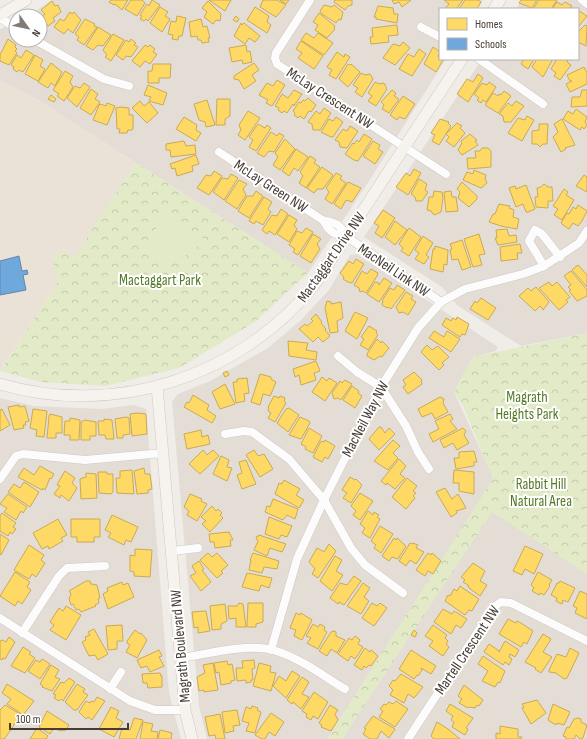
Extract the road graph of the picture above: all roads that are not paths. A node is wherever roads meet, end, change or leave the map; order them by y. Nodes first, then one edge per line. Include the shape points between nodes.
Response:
1 (26, 0) edge
2 (310, 0) edge
3 (582, 0) edge
4 (587, 4) edge
5 (0, 17) edge
6 (421, 27) dead end
7 (439, 36) edge
8 (48, 47) edge
9 (461, 60) edge
10 (480, 60) edge
11 (129, 86) dead end
12 (542, 104) dead end
13 (405, 146) junction
14 (219, 152) dead end
15 (446, 174) dead end
16 (587, 231) edge
17 (347, 237) junction
18 (560, 257) junction
19 (544, 266) junction
20 (441, 302) junction
21 (338, 356) dead end
22 (0, 384) edge
23 (157, 386) junction
24 (381, 387) junction
25 (226, 434) dead end
26 (163, 453) junction
27 (429, 470) dead end
28 (0, 479) edge
29 (324, 500) junction
30 (198, 548) dead end
31 (173, 552) junction
32 (105, 566) dead end
33 (403, 592) dead end
34 (0, 618) edge
35 (22, 633) junction
36 (587, 641) edge
37 (271, 650) junction
38 (181, 658) junction
39 (121, 672) dead end
40 (110, 689) junction
41 (346, 689) dead end
42 (185, 710) junction
43 (192, 739) edge
44 (408, 739) edge

1 - 5 street
2 - 13 street, McLay Crescent NW via 276,53 278,64
3 - 4 street
6 - 7 street
8 - 11 street via 104,79
9 - 13 street, Mactaggart Drive NW
10 - 12 street
13 - 15 street, McLay Crescent NW
13 - 17 street, Mactaggart Drive NW
14 - 17 street, McLay Green NW via 324,221 336,223 342,227
16 - 18 street, MacNeil Way NW via 579,243
17 - 20 street, MacNeil Link NW
17 - 23 street, Mactaggart Drive NW via 304,298 266,332 219,363 190,376
18 - 19 street, MacNeil Way NW
18 - 19 street via 542,234 535,230 529,241
19 - 20 street, MacNeil Way NW via 464,289
20 - 24 street, MacNeil Way NW via 418,328
21 - 24 street
22 - 23 street, Mactaggart Drive NW via 71,396 115,394
23 - 26 street, Magrath Boulevard NW
24 - 27 street via 406,426
24 - 29 street, MacNeil Way NW
25 - 29 street via 252,432 289,459
26 - 28 street via 85,460 22,454 16,456
26 - 31 street, Magrath Boulevard NW
29 - 33 street via 351,548 365,565
29 - 37 street, MacNeil Way NW via 297,559
30 - 31 street
31 - 38 street, Magrath Boulevard NW
32 - 35 street via 67,568 59,576
34 - 35 street
35 - 40 street
36 - 44 street, Martell Crescent NW via 511,603 500,602 494,607
37 - 38 street via 236,649
37 - 41 street via 290,656
38 - 42 street, Magrath Boulevard NW
39 - 40 street
40 - 42 street via 147,708 165,711
42 - 43 street, Magrath Boulevard NW

